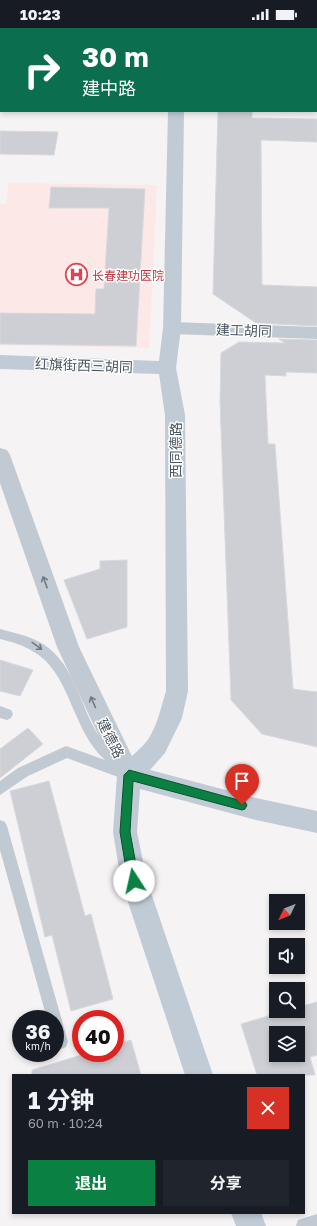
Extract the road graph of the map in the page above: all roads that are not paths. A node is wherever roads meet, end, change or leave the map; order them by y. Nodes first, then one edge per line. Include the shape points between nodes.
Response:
1 (176, 112) edge
2 (172, 328) junction
3 (317, 333) edge
4 (0, 362) edge
5 (167, 368) junction
6 (0, 455) edge
7 (0, 634) edge
8 (129, 775) junction
9 (0, 790) edge
10 (317, 822) edge
11 (0, 826) edge
12 (51, 1010) edge
13 (200, 1074) edge
14 (246, 1214) edge
15 (317, 1222) edge
16 (251, 1226) edge
17 (304, 1226) edge

1 - 2 street, 西同德路
2 - 3 street, 建工胡同
2 - 5 street, 西同德路
4 - 5 street, 红旗街西三胡同
5 - 8 street, 西同德路 via 175,415 177,691 170,718 157,746
8 -> 6 street, 建德路 via 68,647
7 -> 8 lane via 33,643 58,665 95,741
8 - 9 lane via 66,752 23,772
8 - 10 street via 256,809
8 - 13 street, 建德路 via 125,832 134,881
11 - 12 lane
14 - 16 street
15 - 17 lane

